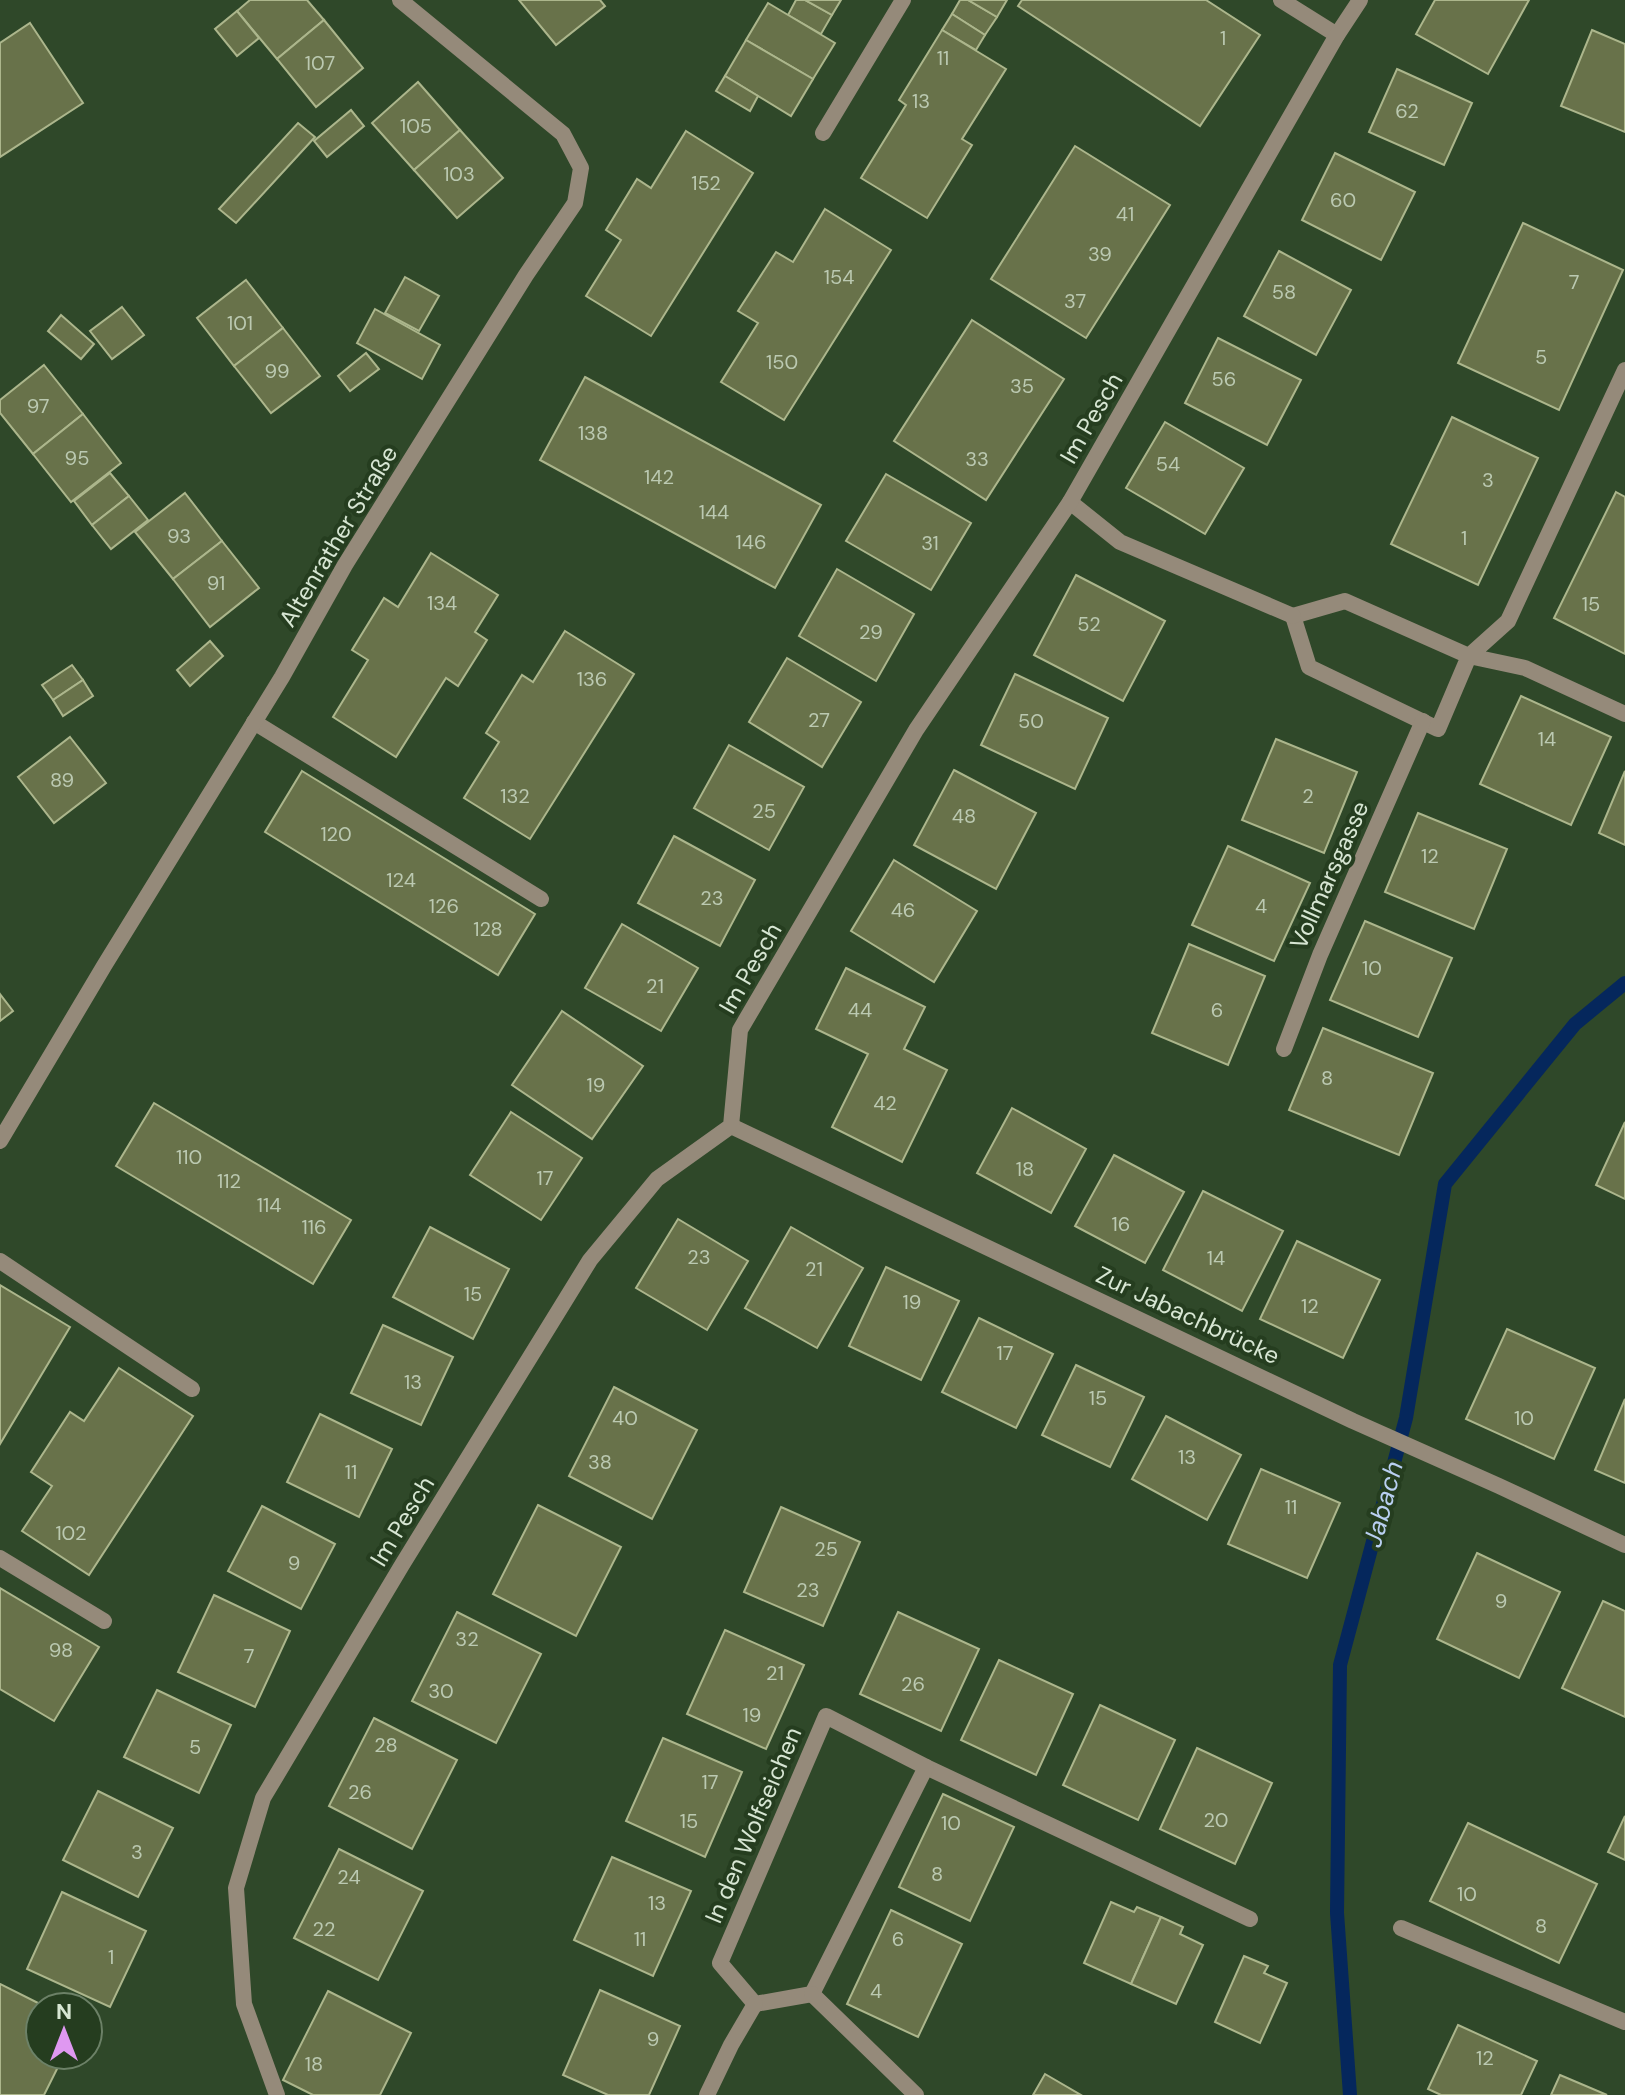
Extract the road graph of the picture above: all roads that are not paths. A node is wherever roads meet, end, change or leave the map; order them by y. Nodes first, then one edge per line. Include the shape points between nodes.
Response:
1 (400, 0) edge
2 (903, 0) edge
3 (1281, 0) edge
4 (1360, 0) edge
5 (1337, 35) junction
6 (823, 133) dead end
7 (1625, 370) edge
8 (1070, 502) junction
9 (1293, 616) junction
10 (1469, 656) junction
11 (1625, 714) edge
12 (1423, 721) junction
13 (254, 722) junction
14 (541, 899) dead end
15 (1284, 1049) dead end
16 (731, 1126) junction
17 (0, 1141) edge
18 (0, 1261) edge
19 (192, 1389) dead end
20 (1625, 1545) edge
21 (0, 1558) edge
22 (104, 1621) dead end
23 (926, 1767) junction
24 (1250, 1919) dead end
25 (1401, 1928) dead end
26 (812, 1994) junction
27 (755, 2004) junction
28 (1625, 2022) edge
29 (277, 2095) edge
30 (707, 2095) edge
31 (916, 2095) edge

1 - 13 street, Altenrather Straße via 563,134 581,168 575,203 345,565
2 - 6 street
3 - 5 street
4 - 5 street, Im Pesch
5 - 8 street, Im Pesch
7 - 10 street via 1508,621
8 - 9 street via 1120,542
8 - 16 street, Im Pesch via 916,730 740,1030
9 - 10 street via 1345,601
9 - 12 street via 1309,667
10 - 11 street via 1525,668
10 - 12 street via 1438,729
12 - 15 street, Vollmarsgasse
13 - 14 street
13 - 17 street, Altenrather Straße
16 - 20 street, Zur Jabachbrücke
16 - 29 street, Im Pesch via 657,1179 590,1260 263,1798 236,1888 244,2004
18 - 19 street
21 - 22 street
23 - 24 street, In den Wolfseichen
23 - 26 street
23 - 27 street, In den Wolfseichen via 826,1716 720,1963
25 - 28 street
26 - 27 street
26 - 31 street
27 - 30 street

